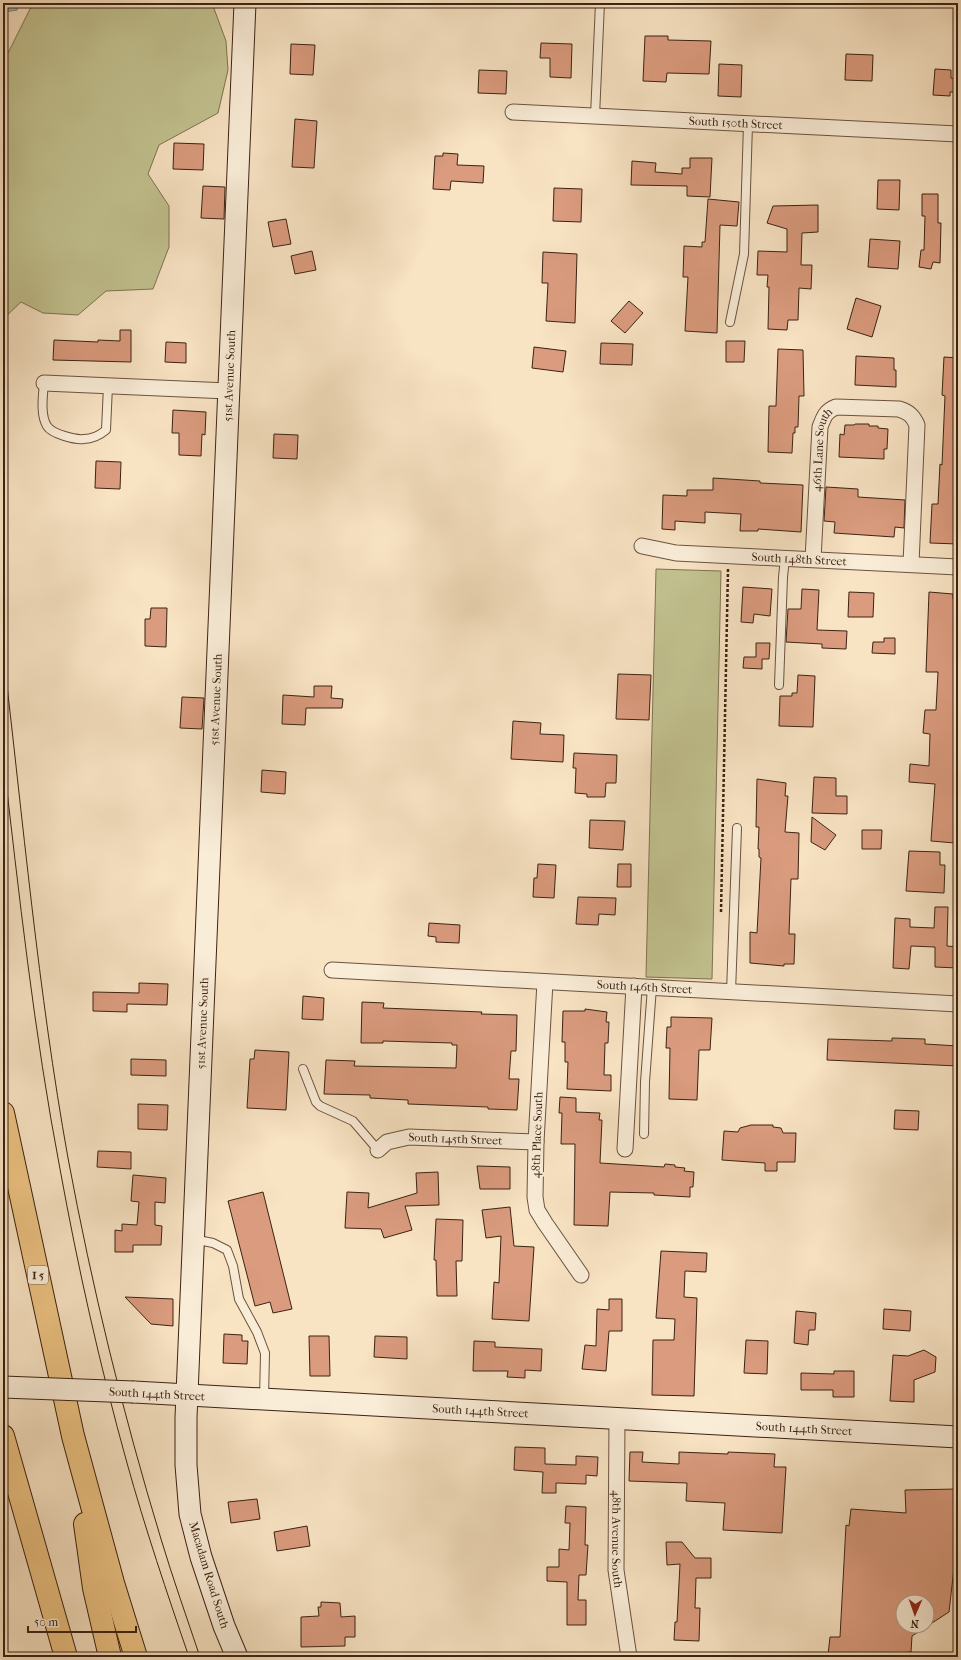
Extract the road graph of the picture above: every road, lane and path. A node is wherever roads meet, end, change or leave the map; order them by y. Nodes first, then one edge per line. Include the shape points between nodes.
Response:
1 (245, 3) edge
2 (600, 3) edge
3 (513, 112) dead end
4 (595, 116) junction
5 (748, 124) junction
6 (958, 134) edge
7 (730, 322) dead end
8 (44, 383) joint
9 (108, 386) junction
10 (228, 391) junction
11 (642, 546) dead end
12 (728, 556) junction
13 (784, 558) junction
14 (813, 559) junction
15 (911, 564) junction
16 (958, 567) edge
17 (779, 685) dead end
18 (737, 828) dead end
19 (721, 920) dead end
20 (332, 970) dead end
21 (545, 982) junction
22 (634, 986) junction
23 (652, 987) junction
24 (731, 992) junction
25 (958, 1004) edge
26 (303, 1069) dead end
27 (3, 1113) edge
28 (644, 1134) dead end
29 (536, 1142) junction
30 (625, 1149) dead end
31 (378, 1150) joint
32 (192, 1239) junction
33 (581, 1275) dead end
34 (3, 1388) edge
35 (186, 1396) junction
36 (264, 1400) junction
37 (617, 1419) junction
38 (3, 1436) edge
39 (73, 1436) junction
40 (958, 1437) edge
41 (66, 1657) edge
42 (110, 1657) edge
43 (136, 1657) edge
44 (236, 1657) edge
45 (629, 1657) edge

1 - 10 street, 51st Avenue South
2 - 4 lane
3 - 4 street, South 150th Street
4 - 5 street, South 150th Street
5 - 6 street, South 150th Street
5 - 7 lane via 744,254
8 - 9 street
8 - 9 lane via 42,406 47,426 57,434 84,439 100,435 106,430
9 - 10 street
10 - 32 street, 51st Avenue South
11 - 12 street, South 148th Street via 676,553
12 - 13 street, South 148th Street
12 - 19 path
13 - 14 street, South 148th Street
13 - 17 lane
14 - 15 street, South 148th Street
14 - 15 street, 46th Lane South via 820,427 828,410 836,407 899,409 913,416 917,425
15 - 16 street, South 148th Street
18 - 24 lane
20 - 21 street, South 146th Street
21 - 22 street, South 146th Street
21 - 29 street, 48th Place South
22 - 23 street, South 146th Street
22 - 30 street
23 - 24 street, South 146th Street
23 - 28 lane
24 - 25 street, South 146th Street
26 - 31 lane via 316,1102 353,1121
27 - 39 highway, I 5
29 - 31 street, South 145th Street via 409,1137 387,1142
29 - 33 street, 48th Place South via 537,1210
32 - 35 street, 51st Avenue South
32 - 36 lane via 212,1242 227,1250 233,1266 239,1299 265,1353
34 - 35 street, South 144th Street, bridge
35 - 36 street, South 144th Street
35 - 44 street, Macadam Road South via 186,1466 190,1514 201,1557
36 - 37 street, South 144th Street
37 - 40 street, South 144th Street
37 - 45 street, 48th Avenue South via 616,1570
38 - 41 highway
39 - 42 highway, I 5 via 94,1588
39 - 43 highway, I 5

